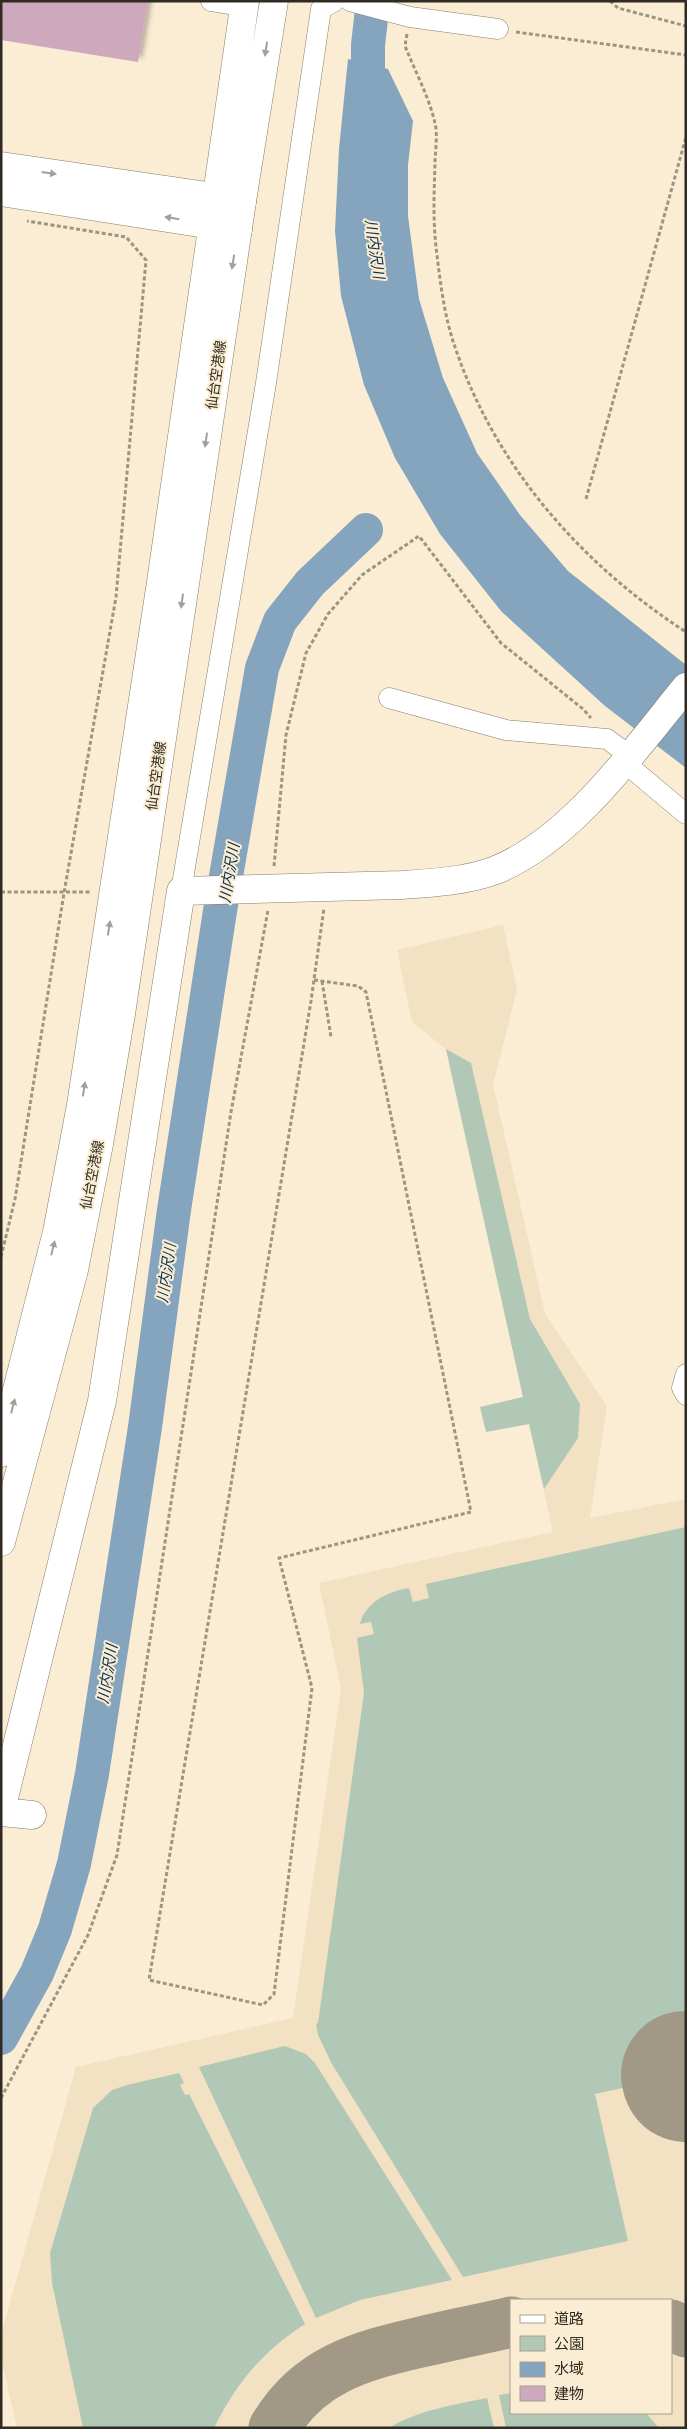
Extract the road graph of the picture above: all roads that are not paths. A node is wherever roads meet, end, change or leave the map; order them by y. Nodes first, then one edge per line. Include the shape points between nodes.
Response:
1 (210, 1) edge
2 (274, 1) edge
3 (335, 1) edge
4 (350, 1) edge
5 (245, 4) edge
6 (498, 29) road end
7 (1, 166) edge
8 (1, 192) edge
9 (229, 199) junction
10 (211, 225) junction
11 (238, 229) junction
12 (686, 687) edge
13 (389, 698) dead end
14 (629, 756) junction
15 (686, 814) edge
16 (188, 891) junction
17 (686, 1374) edge
18 (686, 1395) edge
19 (1, 1453) edge
20 (1, 1542) edge
21 (1, 1811) edge
22 (32, 1815) dead end

1 - 5 street
2 -> 9 main road, 仙台空港線
3 - 16 street via 321,9
4 - 6 street via 408,16
5 - 9 main road, 仙台空港線
7 -> 9 main road
10 -> 8 main road
9 - 10 main road, 仙台空港線
9 - 11 main road, 仙台空港線
10 - 11 main road
19 -> 10 main road, 仙台空港線 via 57,1232 81,1105 162,582
11 -> 20 main road, 仙台空港線 via 99,1144 74,1270
12 - 14 main road
13 - 14 street via 506,730 607,739
14 - 15 street
14 - 16 main road via 563,827 532,851 495,870 438,883
16 - 21 main road via 102,1402
17 - 18 street via 682,1388
21 - 22 main road

